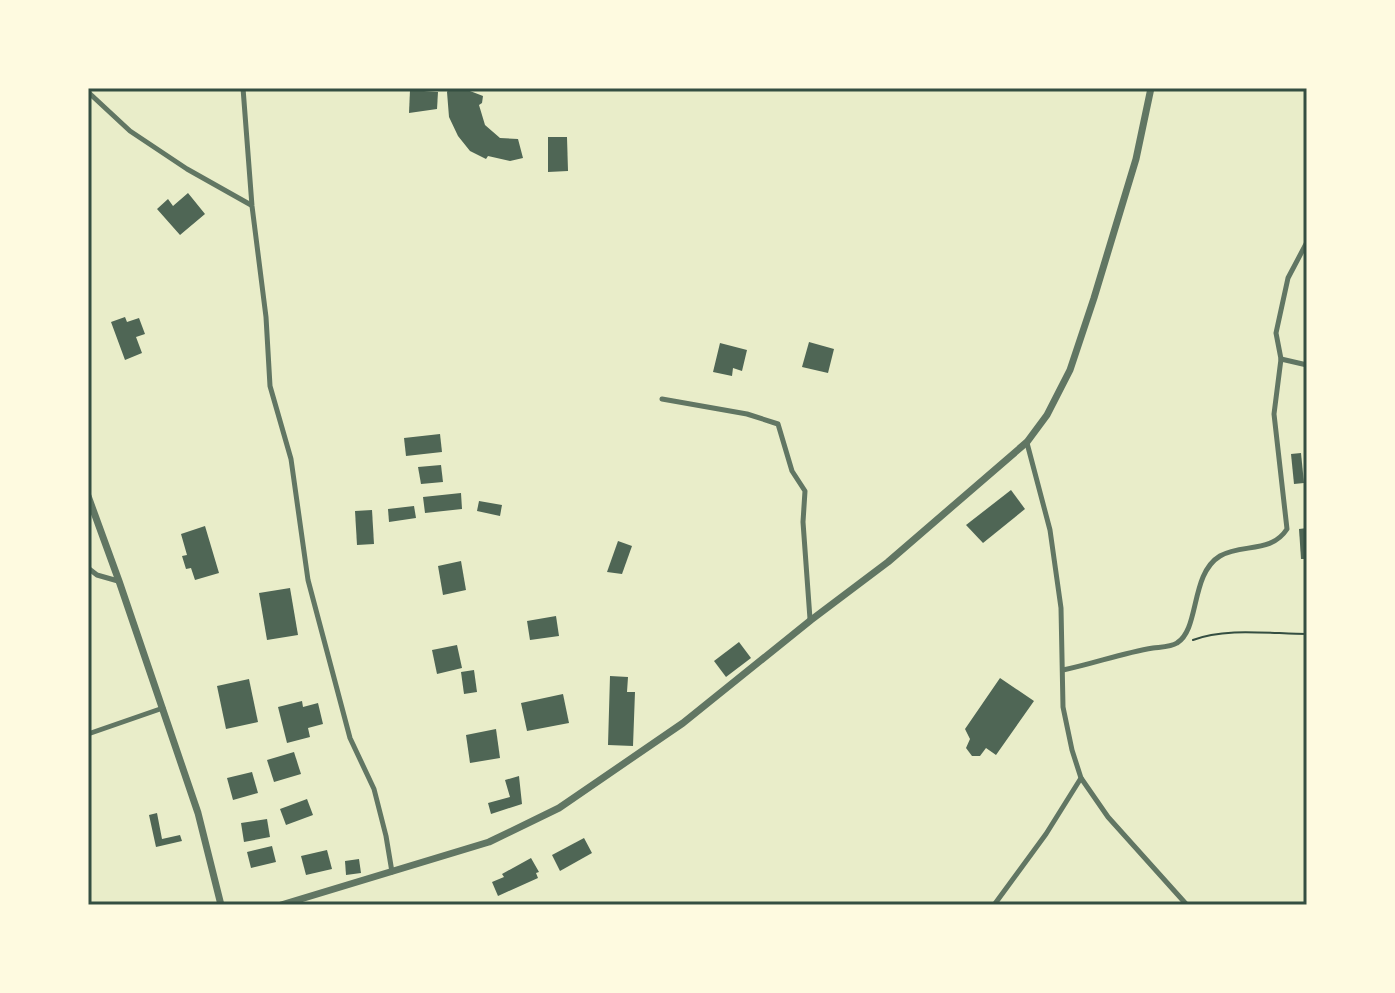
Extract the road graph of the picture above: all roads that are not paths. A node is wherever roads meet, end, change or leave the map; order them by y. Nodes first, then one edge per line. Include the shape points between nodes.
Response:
1 (243, 88) edge
2 (1151, 88) edge
3 (88, 92) edge
4 (252, 206) junction
5 (1307, 242) edge
6 (1281, 359) junction
7 (1307, 365) edge
8 (662, 399) dead end
9 (1027, 442) junction
10 (88, 496) edge
11 (88, 568) edge
12 (119, 581) junction
13 (811, 620) junction
14 (1063, 670) junction
15 (163, 708) junction
16 (88, 734) edge
17 (1081, 778) junction
18 (392, 872) junction
19 (221, 905) edge
20 (281, 905) edge
21 (994, 905) edge
22 (1187, 905) edge

1 - 4 street
2 - 9 street via 1136,159 1070,370
3 - 4 street via 130,131
4 - 18 street via 270,386 291,459 308,580 350,738 374,789
5 - 6 street via 1288,278 1276,333
6 - 7 street
6 - 14 street via 1274,414 1287,529 1282,537 1270,545 1220,556 1210,565 1185,635 1176,644
8 - 13 street via 778,424 792,471 805,491
9 - 13 street via 888,562
9 - 14 street via 1050,530
10 - 12 street
11 - 12 street
12 - 15 street
13 - 18 street via 683,723 559,808 489,842
14 - 17 street via 1063,707
15 - 16 street
15 - 19 street
17 - 21 street
17 - 22 street via 1108,817
18 - 20 street

